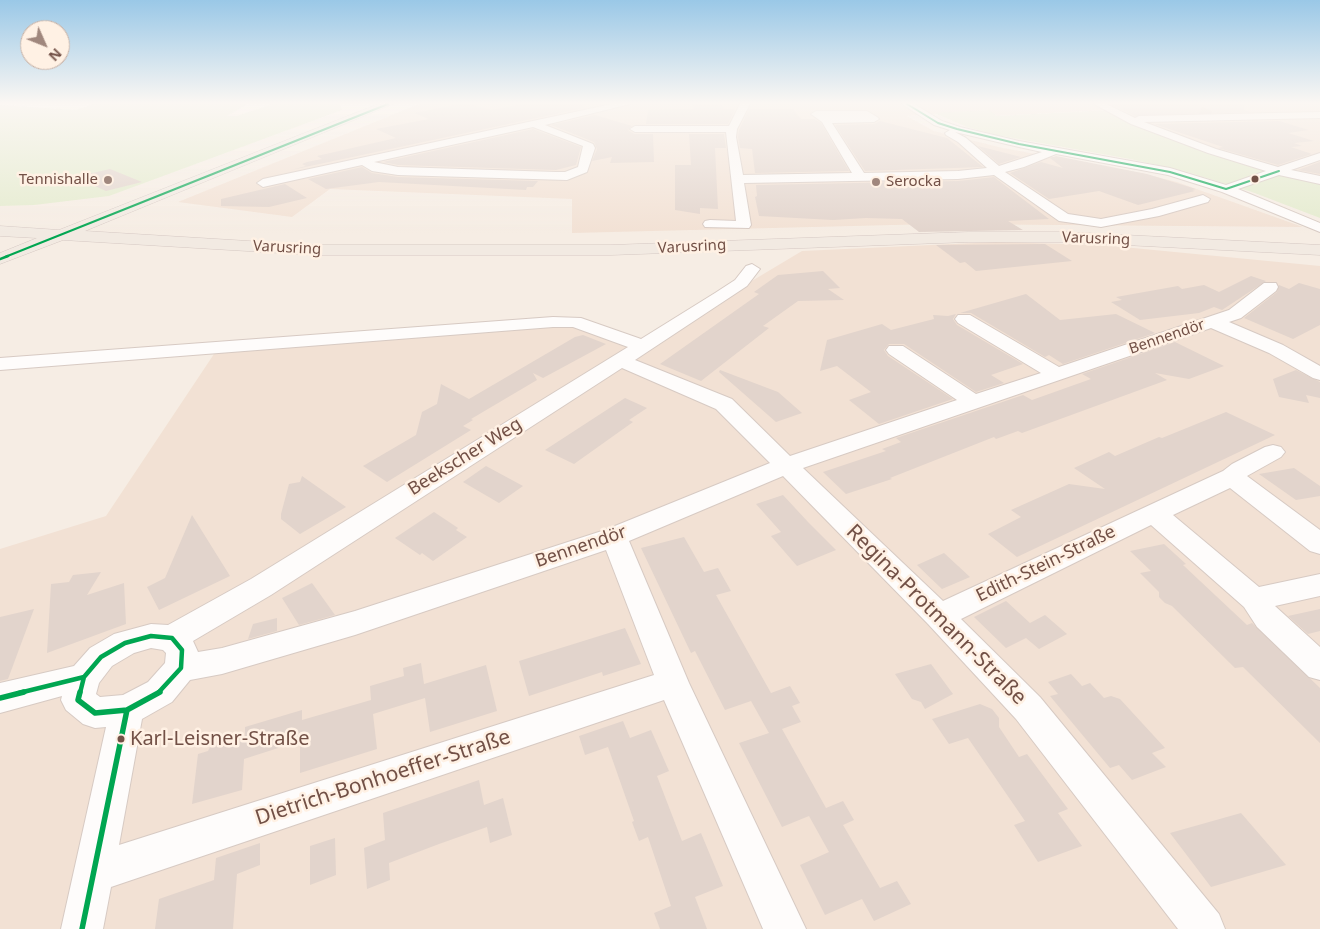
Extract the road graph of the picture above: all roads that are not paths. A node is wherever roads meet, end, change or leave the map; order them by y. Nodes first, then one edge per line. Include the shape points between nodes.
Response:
1 (280, 147) edge
2 (423, 147) edge
3 (590, 147) edge
4 (733, 147) edge
5 (840, 147) edge
6 (974, 147) edge
7 (1044, 147) edge
8 (1203, 147) edge
9 (1056, 150) junction
10 (1320, 156) edge
11 (363, 161) junction
12 (995, 171) junction
13 (1279, 171) junction
14 (860, 177) junction
15 (736, 179) junction
16 (1320, 180) edge
17 (263, 183) dead end
18 (1226, 189) junction
19 (1206, 204) dead end
20 (710, 224) dead end
21 (1320, 228) edge
22 (0, 231) edge
23 (63, 234) junction
24 (1320, 250) edge
25 (0, 259) edge
26 (752, 269) dead end
27 (1270, 287) dead end
28 (964, 319) dead end
29 (1213, 322) junction
30 (643, 346) junction
31 (896, 350) dead end
32 (619, 360) junction
33 (0, 364) edge
34 (1058, 374) junction
35 (1320, 374) edge
36 (974, 402) junction
37 (1273, 452) dead end
38 (787, 465) junction
39 (1232, 477) junction
40 (1154, 513) junction
41 (614, 537) junction
42 (1320, 544) edge
43 (1320, 585) edge
44 (1254, 599) junction
45 (939, 616) junction
46 (176, 653) junction
47 (1320, 667) edge
48 (84, 677) junction
49 (673, 683) junction
50 (0, 698) edge
51 (127, 710) junction
52 (93, 873) junction
53 (82, 929) edge
54 (785, 929) edge
55 (1204, 929) edge

1 - 23 main road
2 - 11 street
3 - 11 street via 583,169 567,176 398,171 376,168
4 - 15 street
5 - 14 street
6 - 12 street
7 - 9 street
8 - 13 street
9 - 12 street via 1034,161
9 - 18 street via 1170,172
10 - 13 street
11 - 17 street
12 - 14 street
12 - 19 street via 1064,218 1079,222 1101,223 1186,204
13 - 16 street
13 - 18 street
14 - 15 street
15 - 20 street via 744,225
18 - 21 street
22 - 23 main road, Varusring
23 - 24 main road, Varusring via 314,250 611,250 969,236
23 - 25 main road
26 - 30 street, Beekscher Weg via 721,297
27 - 29 street, Bennendör via 1235,314
28 - 34 street
29 - 34 street, Bennendör
29 - 35 street via 1276,349
30 - 32 street, Beekscher Weg
30 - 33 street via 574,322 553,322
31 - 36 street
32 - 38 street, Regina-Protmann-Straße via 724,404
32 - 46 street, Beekscher Weg via 262,588
34 - 36 street, Bennendör
36 - 38 street, Bennendör
37 - 39 street, Edith-Stein-Straße via 1240,468
38 - 41 street, Bennendör
38 - 45 street, Regina-Protmann-Straße
39 - 40 street, Edith-Stein-Straße
39 - 42 street
40 - 44 street
40 - 45 street, Edith-Stein-Straße
41 - 46 street, Bennendör via 355,624 222,661
41 - 49 street
43 - 44 street
44 - 47 street via 1268,619
45 - 55 street, Regina-Protmann-Straße via 1028,708
46 - 48 street, Bennendör via 151,636 125,643 101,658
46 - 51 street via 160,692
48 - 50 street
48 - 51 street via 78,700 95,713
49 - 52 street, Dietrich-Bonhoeffer-Straße
49 - 54 street
51 - 52 street
52 - 53 street

